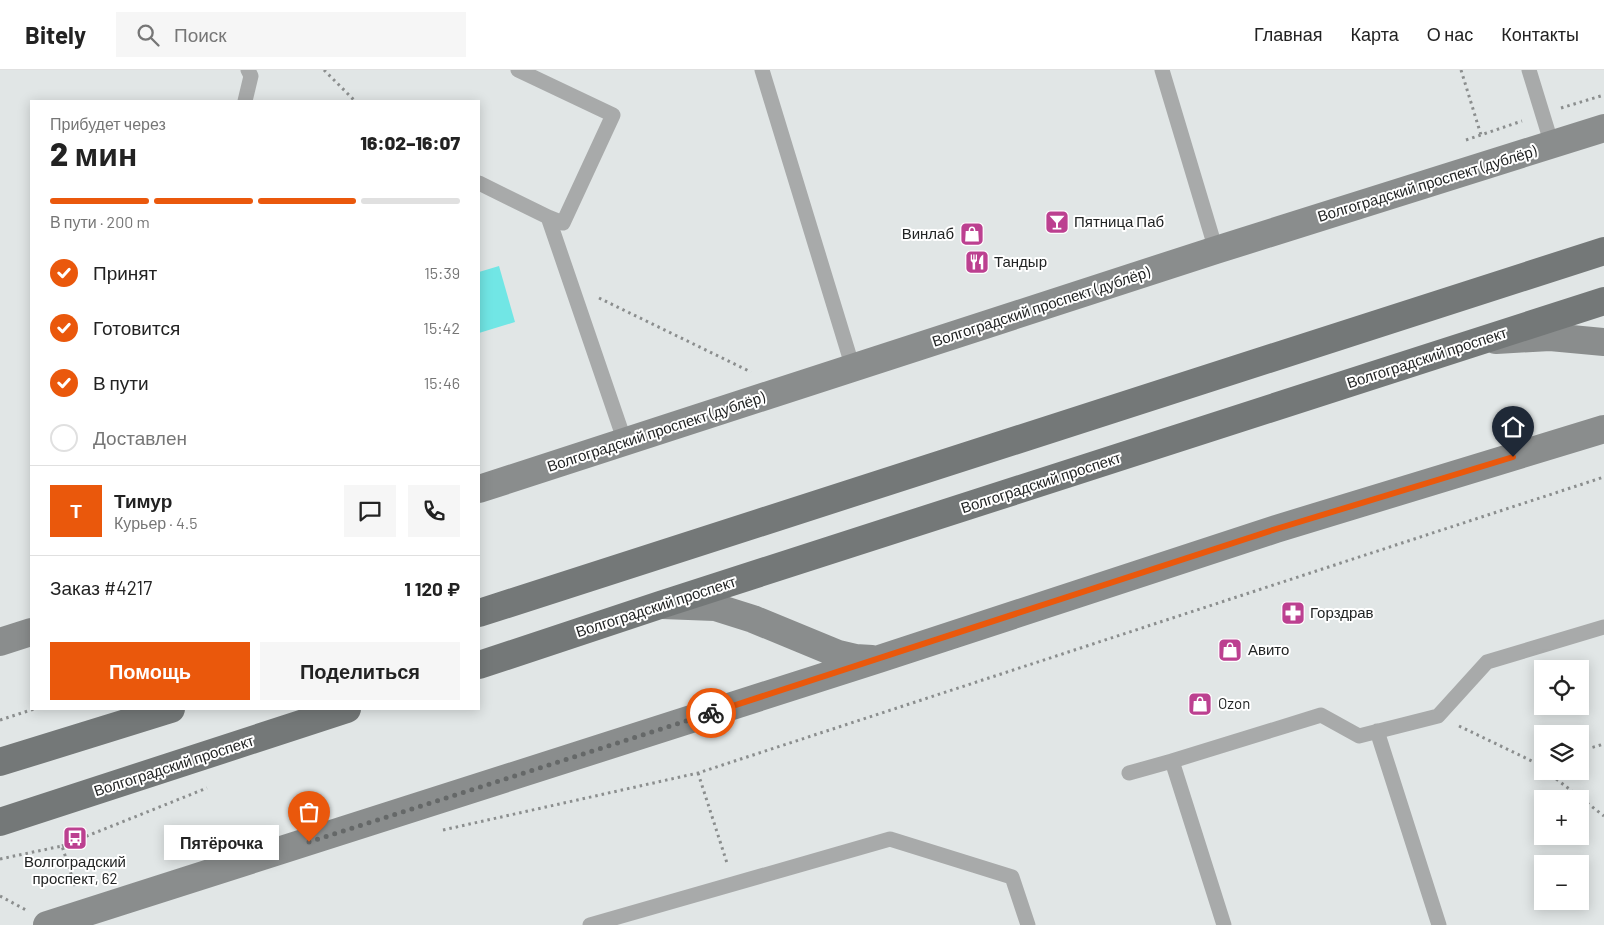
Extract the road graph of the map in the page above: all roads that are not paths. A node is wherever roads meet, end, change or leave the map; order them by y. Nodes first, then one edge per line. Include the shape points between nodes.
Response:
1 (248, 70) edge
2 (518, 70) edge
3 (762, 70) edge
4 (1162, 70) edge
5 (1528, 70) edge
6 (245, 100) edge
7 (1604, 128) edge
8 (1552, 145) junction
9 (480, 183) edge
10 (548, 217) junction
11 (1216, 250) junction
12 (1604, 251) edge
13 (1604, 301) edge
14 (1479, 341) junction
15 (1604, 342) edge
16 (853, 368) junction
17 (1604, 429) edge
18 (625, 442) junction
19 (480, 490) edge
20 (660, 605) junction
21 (480, 613) edge
22 (1604, 626) edge
23 (30, 632) edge
24 (0, 642) edge
25 (879, 659) junction
26 (480, 665) edge
27 (168, 710) edge
28 (345, 710) edge
29 (1377, 731) junction
30 (0, 762) edge
31 (1172, 762) junction
32 (1129, 773) dead end
33 (0, 822) edge
34 (93, 916) edge
35 (47, 925) edge
36 (590, 925) edge
37 (1028, 925) edge
38 (1224, 925) edge
39 (1439, 925) edge

1 - 6 lane via 250,76
2 - 10 lane via 613,116 563,223
3 - 16 lane
4 - 11 lane
5 - 8 lane
7 - 8 street, Волгоградский проспект (дублёр)
8 - 11 street, Волгоградский проспект (дублёр)
9 - 10 lane
10 - 18 lane
11 - 16 street, Волгоградский проспект (дублёр)
12 - 21 main road
13 - 14 main road, Волгоградский проспект
14 - 15 street via 1550,337
14 - 20 main road, Волгоградский проспект
16 - 18 street, Волгоградский проспект (дублёр)
17 - 25 street via 1276,529
18 - 19 street, Волгоградский проспект (дублёр)
20 - 25 street via 715,607 753,618 838,654
20 - 26 main road, Волгоградский проспект
22 - 29 lane via 1487,662 1438,716
23 - 24 street
25 - 34 street
27 - 30 main road
28 - 33 main road, Волгоградский проспект
29 - 31 lane via 1359,736 1321,715
29 - 39 lane
31 - 32 lane
31 - 38 lane
34 - 35 street
36 - 37 lane via 890,839 1012,876

